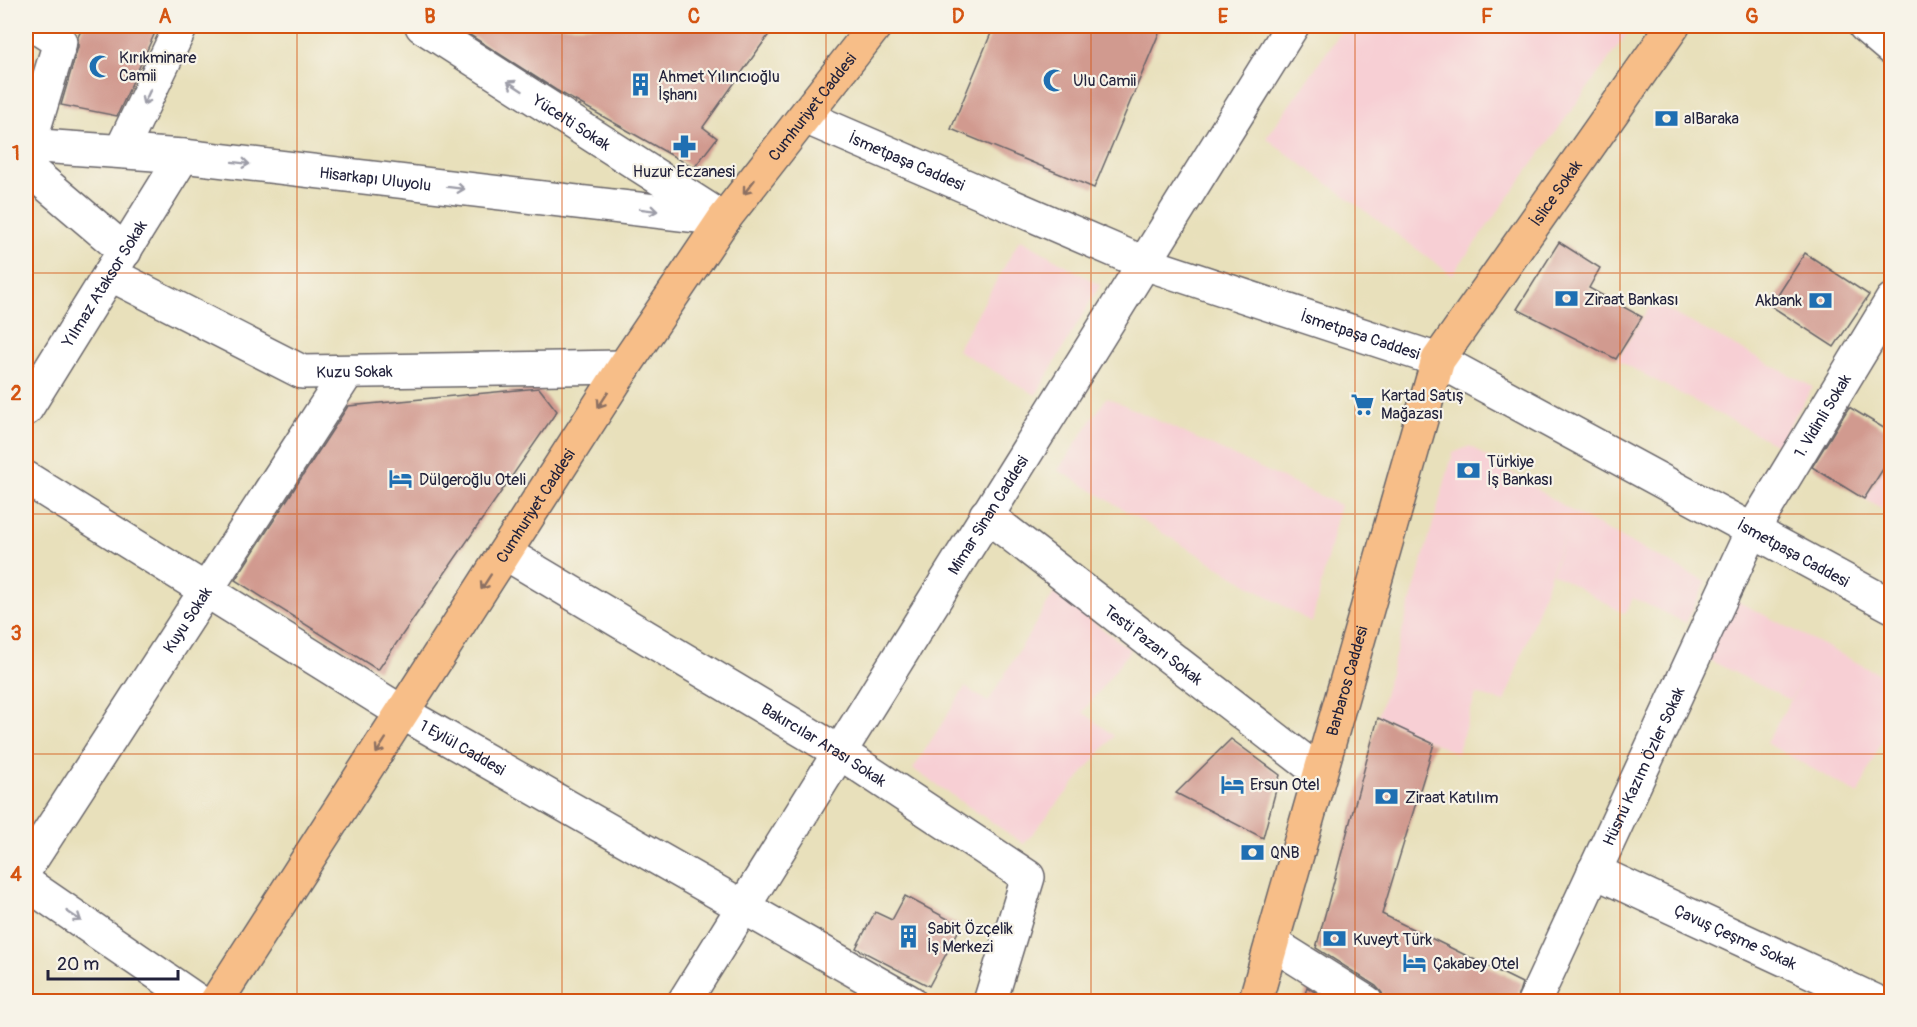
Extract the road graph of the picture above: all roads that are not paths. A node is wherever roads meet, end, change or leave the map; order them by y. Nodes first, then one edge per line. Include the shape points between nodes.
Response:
1 (35, 26) edge
2 (181, 26) edge
3 (422, 26) edge
4 (875, 26) edge
5 (1292, 26) edge
6 (1673, 26) edge
7 (1865, 26) edge
8 (1892, 49) edge
9 (805, 117) junction
10 (121, 151) junction
11 (27, 152) edge
12 (183, 156) junction
13 (724, 219) junction
14 (117, 262) junction
15 (1144, 263) junction
16 (1892, 300) edge
17 (1438, 360) junction
18 (624, 367) junction
19 (347, 373) junction
20 (26, 409) edge
21 (26, 478) edge
22 (986, 515) junction
23 (1752, 531) junction
24 (505, 553) junction
25 (206, 590) junction
26 (1892, 606) edge
27 (403, 713) junction
28 (839, 752) junction
29 (1320, 774) junction
30 (26, 868) edge
31 (1594, 871) junction
32 (26, 883) edge
33 (743, 906) junction
34 (1272, 943) junction
35 (199, 1002) edge
36 (216, 1002) edge
37 (684, 1002) edge
38 (910, 1002) edge
39 (990, 1002) edge
40 (1256, 1002) edge
41 (1366, 1002) edge
42 (1534, 1002) edge
43 (1877, 1002) edge

1 - 11 street via 60,42
2 -> 10 street
13 -> 3 street, Yücelti Sokak
4 - 9 main road, Cumhuriyet Caddesi
5 - 15 street, Mimar Sinan Caddesi
6 - 17 main road, İslice Sokak
7 - 8 street
9 -> 13 main road, Cumhuriyet Caddesi
9 - 15 street, İsmetpaşa Caddesi
10 - 11 street, Hisarkapı Uluyolu
10 - 12 street, Hisarkapı Uluyolu
11 - 14 street, Kuzu Sokak
12 -> 13 street, Hisarkapı Uluyolu
12 - 14 street, Yılmaz Ataksor Sokak
13 - 18 main road, Cumhuriyet Caddesi
14 - 19 street, Kuzu Sokak via 302,372
14 - 20 street, Yılmaz Ataksor Sokak
15 - 17 street, İsmetpaşa Caddesi
15 - 22 street, Mimar Sinan Caddesi
16 - 23 street, 1. Vidinli Sokak
17 - 23 street, İsmetpaşa Caddesi
17 - 29 main road, Barbaros Caddesi
18 - 19 street, Kuzu Sokak
18 -> 24 main road, Cumhuriyet Caddesi
19 - 25 street, Kuyu Sokak
21 - 25 street, 1 Eylül Caddesi
22 - 28 street, Mimar Sinan Caddesi
22 - 29 street, Testi Pazarı Sokak
23 - 26 street, İsmetpaşa Caddesi
23 - 31 street, Hüsnü Kazım Özler Sokak
24 -> 27 main road, Cumhuriyet Caddesi
24 - 28 street, Bakırcılar Arası Sokak
25 - 27 street, 1 Eylül Caddesi
25 - 30 street, Kuyu Sokak
27 - 33 street, 1 Eylül Caddesi
27 -> 36 main road, Cumhuriyet Caddesi
28 - 33 street, Mimar Sinan Caddesi
28 - 39 street, Bakırcılar Arası Sokak via 1028,877
29 - 34 main road, Barbaros Caddesi
31 - 42 street, Hüsnü Kazım Özler Sokak
31 - 43 street, Çavuş Çeşme Sokak
32 -> 35 street
33 - 37 street, Mimar Sinan Caddesi
33 - 38 street, 1 Eylül Caddesi
34 - 40 main road, Barbaros Caddesi
34 - 41 street

